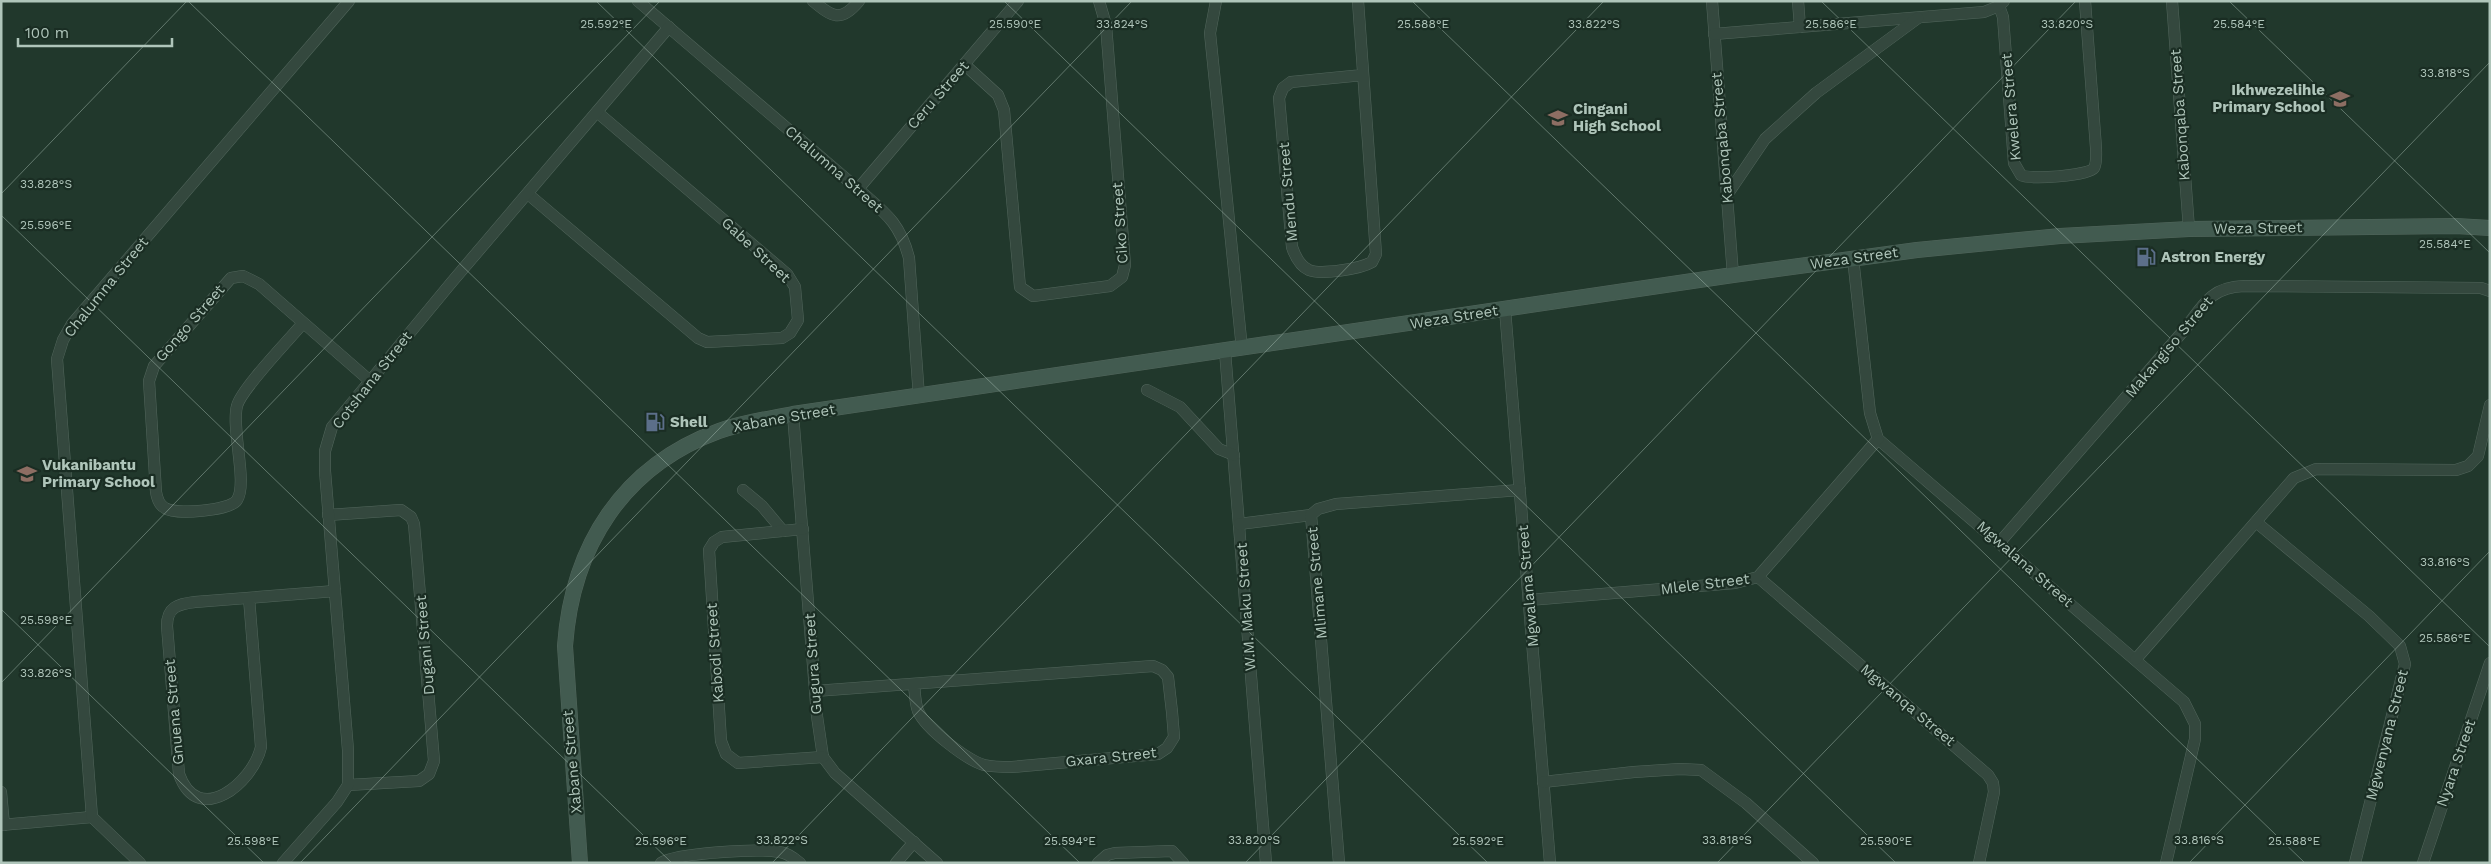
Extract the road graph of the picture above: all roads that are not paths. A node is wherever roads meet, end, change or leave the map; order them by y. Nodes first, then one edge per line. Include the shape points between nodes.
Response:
1 (349, 1) edge
2 (638, 1) edge
3 (813, 1) edge
4 (859, 1) edge
5 (1018, 1) edge
6 (1099, 1) edge
7 (1216, 1) edge
8 (1358, 1) edge
9 (1712, 1) edge
10 (1798, 1) edge
11 (2085, 1) edge
12 (2172, 1) edge
13 (2001, 4) edge
14 (1918, 18) junction
15 (669, 27) junction
16 (1800, 27) junction
17 (1714, 34) junction
18 (964, 64) junction
19 (1362, 75) junction
20 (598, 112) junction
21 (858, 188) junction
22 (528, 194) junction
23 (1727, 196) junction
24 (2490, 228) edge
25 (2190, 229) junction
26 (1853, 258) junction
27 (1733, 274) junction
28 (2490, 291) edge
29 (1505, 309) junction
30 (303, 323) junction
31 (1242, 349) junction
32 (1225, 352) junction
33 (369, 380) junction
34 (1147, 390) dead end
35 (919, 397) junction
36 (2490, 405) edge
37 (793, 414) junction
38 (1878, 439) junction
39 (1234, 455) junction
40 (743, 490) dead end
41 (1520, 490) junction
42 (1311, 514) junction
43 (328, 515) junction
44 (2256, 522) junction
45 (1239, 524) junction
46 (803, 529) junction
47 (783, 531) junction
48 (2000, 542) junction
49 (1758, 577) junction
50 (335, 591) junction
51 (249, 598) junction
52 (1530, 600) junction
53 (2136, 660) junction
54 (2490, 663) edge
55 (914, 684) junction
56 (815, 691) junction
57 (823, 757) junction
58 (1544, 782) junction
59 (348, 785) junction
60 (1, 792) edge
61 (92, 818) junction
62 (3, 825) edge
63 (914, 842) junction
64 (140, 863) edge
65 (283, 863) edge
66 (580, 863) edge
67 (661, 863) edge
68 (800, 863) edge
69 (896, 863) edge
70 (937, 863) edge
71 (1098, 863) edge
72 (1183, 863) edge
73 (1266, 863) edge
74 (1339, 863) edge
75 (1550, 863) edge
76 (1813, 863) edge
77 (1979, 863) edge
78 (2166, 863) edge
79 (2355, 863) edge
80 (2423, 863) edge

1 - 61 street, Chalumna Street via 72,324 60,348 57,369
2 - 15 street, Chalumna Street
3 - 4 street via 829,15 838,16 846,14
5 - 18 street, Ceru Street
6 - 18 street, Ciko Street via 1106,25 1125,265 1122,277 1110,286 1033,296 1020,287 1004,110 998,95
7 - 31 street via 1210,33
8 - 19 street, Mendu Street
9 - 17 street, Kabonqaba Street
10 - 16 street
11 - 13 street, Kwelera Street via 2096,148 2094,168 2086,173 2033,177 2021,175 2014,163
12 - 25 street, Kabonqaba Street
13 - 14 street via 1984,12
14 - 16 street
14 - 23 street via 1816,93 1765,139
15 - 20 street, Cotshana Street
15 - 21 street, Chalumna Street
16 - 17 street
17 - 23 street, Kabonqaba Street
18 - 21 street, Ceru Street
19 - 19 street, Mendu Street via 1291,82 1280,91 1292,247 1307,269 1320,272 1356,268 1372,262 1376,254
20 - 22 street, Cotshana Street
20 - 22 street, Gabe Street via 787,274 795,287 798,320 794,330 782,338 703,340
21 - 35 street, Chalumna Street via 890,218 903,236 910,258
22 - 33 street, Cotshana Street
23 - 27 street, Kabonqaba Street
24 - 25 street, Weza Street
25 - 26 street, Weza Street via 2060,236
26 - 27 street, Weza Street
26 - 38 street via 1870,413
27 - 29 street, Weza Street
28 - 48 street, Makangiso Street via 2481,288 2244,286 2218,290
29 - 31 street, Weza Street
29 - 41 street, Mgwalana Street
30 - 30 street, Gongo Street via 238,401 235,419 241,487 237,500 228,507 217,509 172,512 165,509 156,492 149,381 154,366 226,282 236,276 250,278 259,284
30 - 33 street, Gongo Street
31 - 32 street, Weza Street
32 - 35 street, Xabane Street
32 - 39 street, W.M. Maku Street
33 - 43 street, Cotshana Street via 340,416 328,439 325,471
34 - 39 street via 1180,407 1219,449
35 - 37 street, Xabane Street
36 - 44 street via 2478,456 2468,466 2456,470 2316,469 2294,478
37 - 46 street, Gugura Street
37 - 66 street, Xabane Street via 720,430 662,461 618,500 588,547 567,613 565,646
38 - 48 street, Mgwalana Street
38 - 49 street, Mlele Street
39 - 45 street, W.M. Maku Street
40 - 47 street
41 - 42 street, Mlimane Street via 1336,504
41 - 52 street, Mgwalana Street
42 - 45 street
42 - 74 street, Mlimane Street
43 - 50 street, Cotshana Street
43 - 59 street, Dugani Street via 401,510 411,517 434,761 429,774 419,781
44 - 53 street
44 - 79 street, Mgwenyana Street via 2369,616 2400,646 2403,654 2405,664
45 - 73 street, W.M. Maku Street
46 - 47 street, Kabodi Street
46 - 56 street, Gugura Street
47 - 57 street, Kabodi Street via 722,537 709,550 721,741 726,754 738,764
48 - 53 street, Mgwalana Street
49 - 52 street, Mlele Street via 1735,583
49 - 77 street, Mgwanqa Street via 1988,775 1994,792
50 - 51 street, Gnuena Street
50 - 59 street, Cotshana Street
51 - 51 street, Gnuena Street via 261,747 255,763 232,790 214,799 206,799 186,788 179,774 166,626 168,615 182,604
52 - 58 street, Mgwalana Street
53 - 78 street, Mgwalana Street via 2184,702 2194,724 2195,740
54 - 80 street, Nyara Street
55 - 55 street, Gxara Street via 1153,666 1162,670 1171,683 1174,738 1158,754 1012,767 991,766 965,755 932,729 917,709
55 - 56 street, Gxara Street
56 - 57 street, Gugura Street
57 - 63 street, Gugura Street via 844,782
58 - 75 street, Mgwalana Street
58 - 76 street via 1634,772 1701,770 1746,803
59 - 65 street
60 - 62 street
61 - 62 street
61 - 64 street
63 - 69 street
63 - 70 street, Gugura Street
67 - 68 street via 676,856 771,851 789,855
71 - 72 street via 1107,855 1172,851

